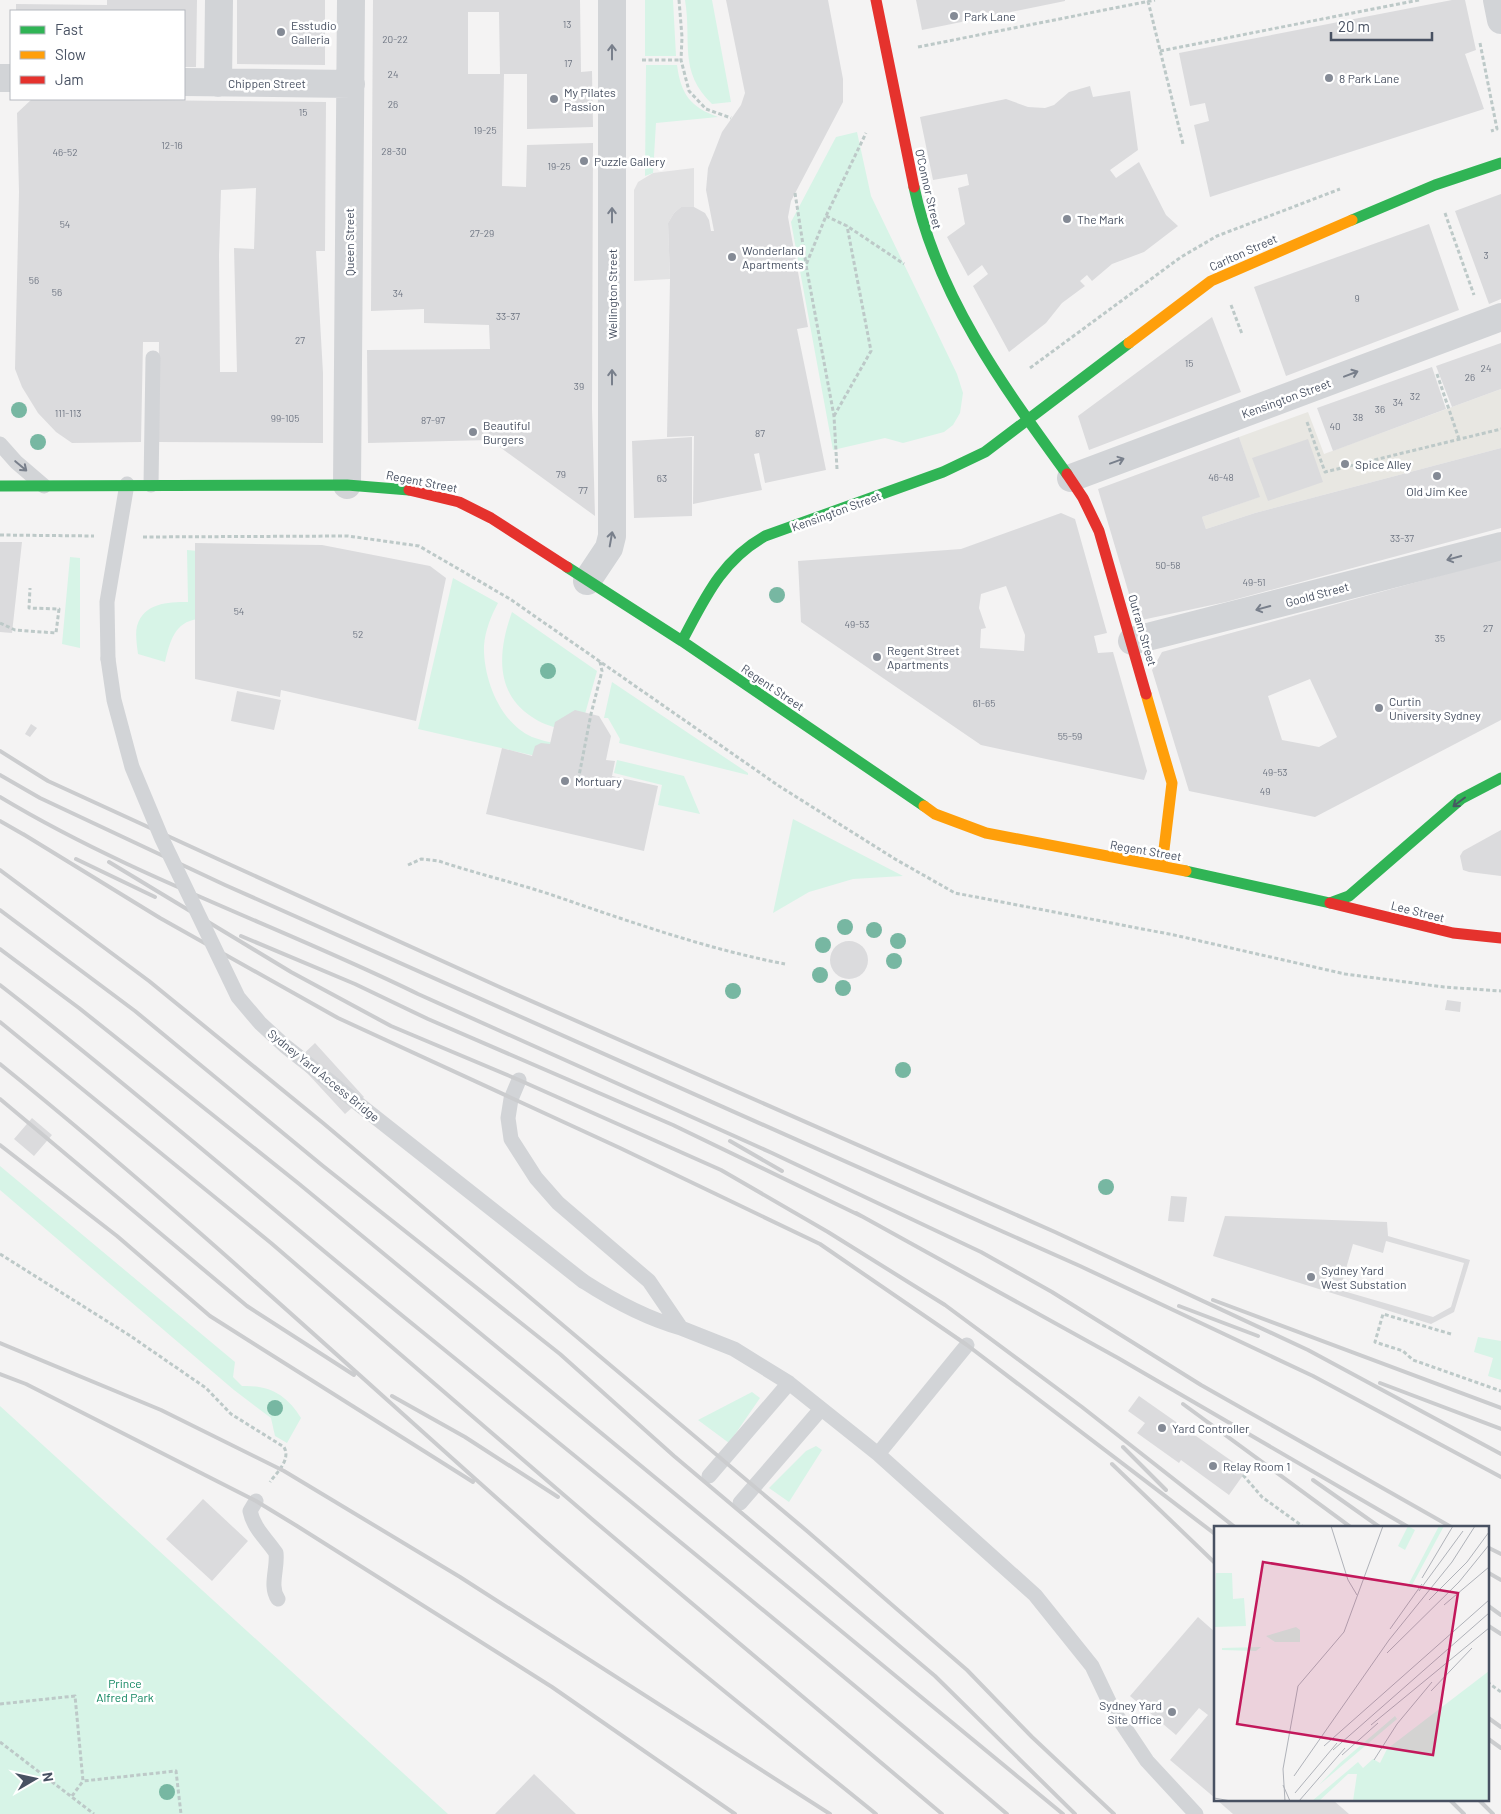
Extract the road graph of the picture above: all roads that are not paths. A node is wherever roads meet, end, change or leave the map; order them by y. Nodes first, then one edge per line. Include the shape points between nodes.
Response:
1 (219, 0) edge
2 (351, 0) edge
3 (612, 0) edge
4 (876, 0) edge
5 (1497, 0) edge
6 (1501, 20) edge
7 (185, 82) edge
8 (218, 83) junction
9 (351, 84) junction
10 (1501, 163) edge
11 (1493, 320) edge
12 (152, 358) dead end
13 (1027, 421) junction
14 (0, 444) edge
15 (1071, 478) junction
16 (127, 484) junction
17 (151, 485) junction
18 (347, 485) junction
19 (0, 486) edge
20 (44, 486) junction
21 (1501, 546) edge
22 (587, 581) junction
23 (682, 641) junction
24 (1132, 641) junction
25 (1501, 778) edge
26 (1162, 866) junction
27 (1330, 903) junction
28 (1501, 938) edge
29 (518, 1080) dead end
30 (681, 1328) junction
31 (967, 1345) dead end
32 (790, 1383) junction
33 (821, 1409) junction
34 (878, 1454) junction
35 (709, 1476) dead end
36 (256, 1501) road end
37 (740, 1503) dead end
38 (278, 1599) dead end
39 (1196, 1814) edge

1 - 8 street
2 - 9 street, Queen Street
22 -> 3 street, Wellington Street via 609,548 612,536
4 - 13 street, O'Connor Street via 927,239 962,311
5 - 6 street
7 - 8 street, Chippen Street
8 - 9 street, Chippen Street
9 - 18 street, Queen Street
10 - 13 street, Carlton Street via 1435,185 1211,281
15 -> 11 street, Kensington Street
12 - 17 lane
13 - 15 street, Outram Street
13 - 23 street, Kensington Street via 968,462 764,536 743,547 722,570
14 -> 20 lane
15 - 24 street, Outram Street via 1092,512
16 - 17 street, Regent Street
16 - 20 street, Regent Street
16 - 30 lane, Sydney Yard Access Bridge, bridge via 107,602 108,659 118,718 132,767 162,839 238,997 285,1046 583,1281 623,1306 660,1323
17 - 18 street, Regent Street
18 - 22 street, Regent Street via 408,490 459,502 553,556
19 - 20 street, Regent Street
21 -> 24 street, Goold Street
22 - 23 street, Regent Street
23 - 26 street, Regent Street via 935,814 986,833
24 - 26 street, Outram Street via 1172,783
25 -> 27 street via 1461,799 1349,896
26 - 27 street, Regent Street
27 - 28 street, Lee Street via 1453,934
29 - 30 lane via 508,1118 511,1139 536,1178 558,1204 649,1281
30 - 32 lane, Sydney Yard Access Bridge via 734,1349
31 - 34 lane
32 - 33 lane, Sydney Yard Access Bridge
32 - 35 lane
33 - 34 lane, Sydney Yard Access Bridge
33 - 37 lane
34 - 39 lane, Sydney Yard Access Bridge via 1035,1595 1092,1666 1113,1710 1147,1761
36 - 38 lane via 250,1511 252,1520 276,1553 274,1585

